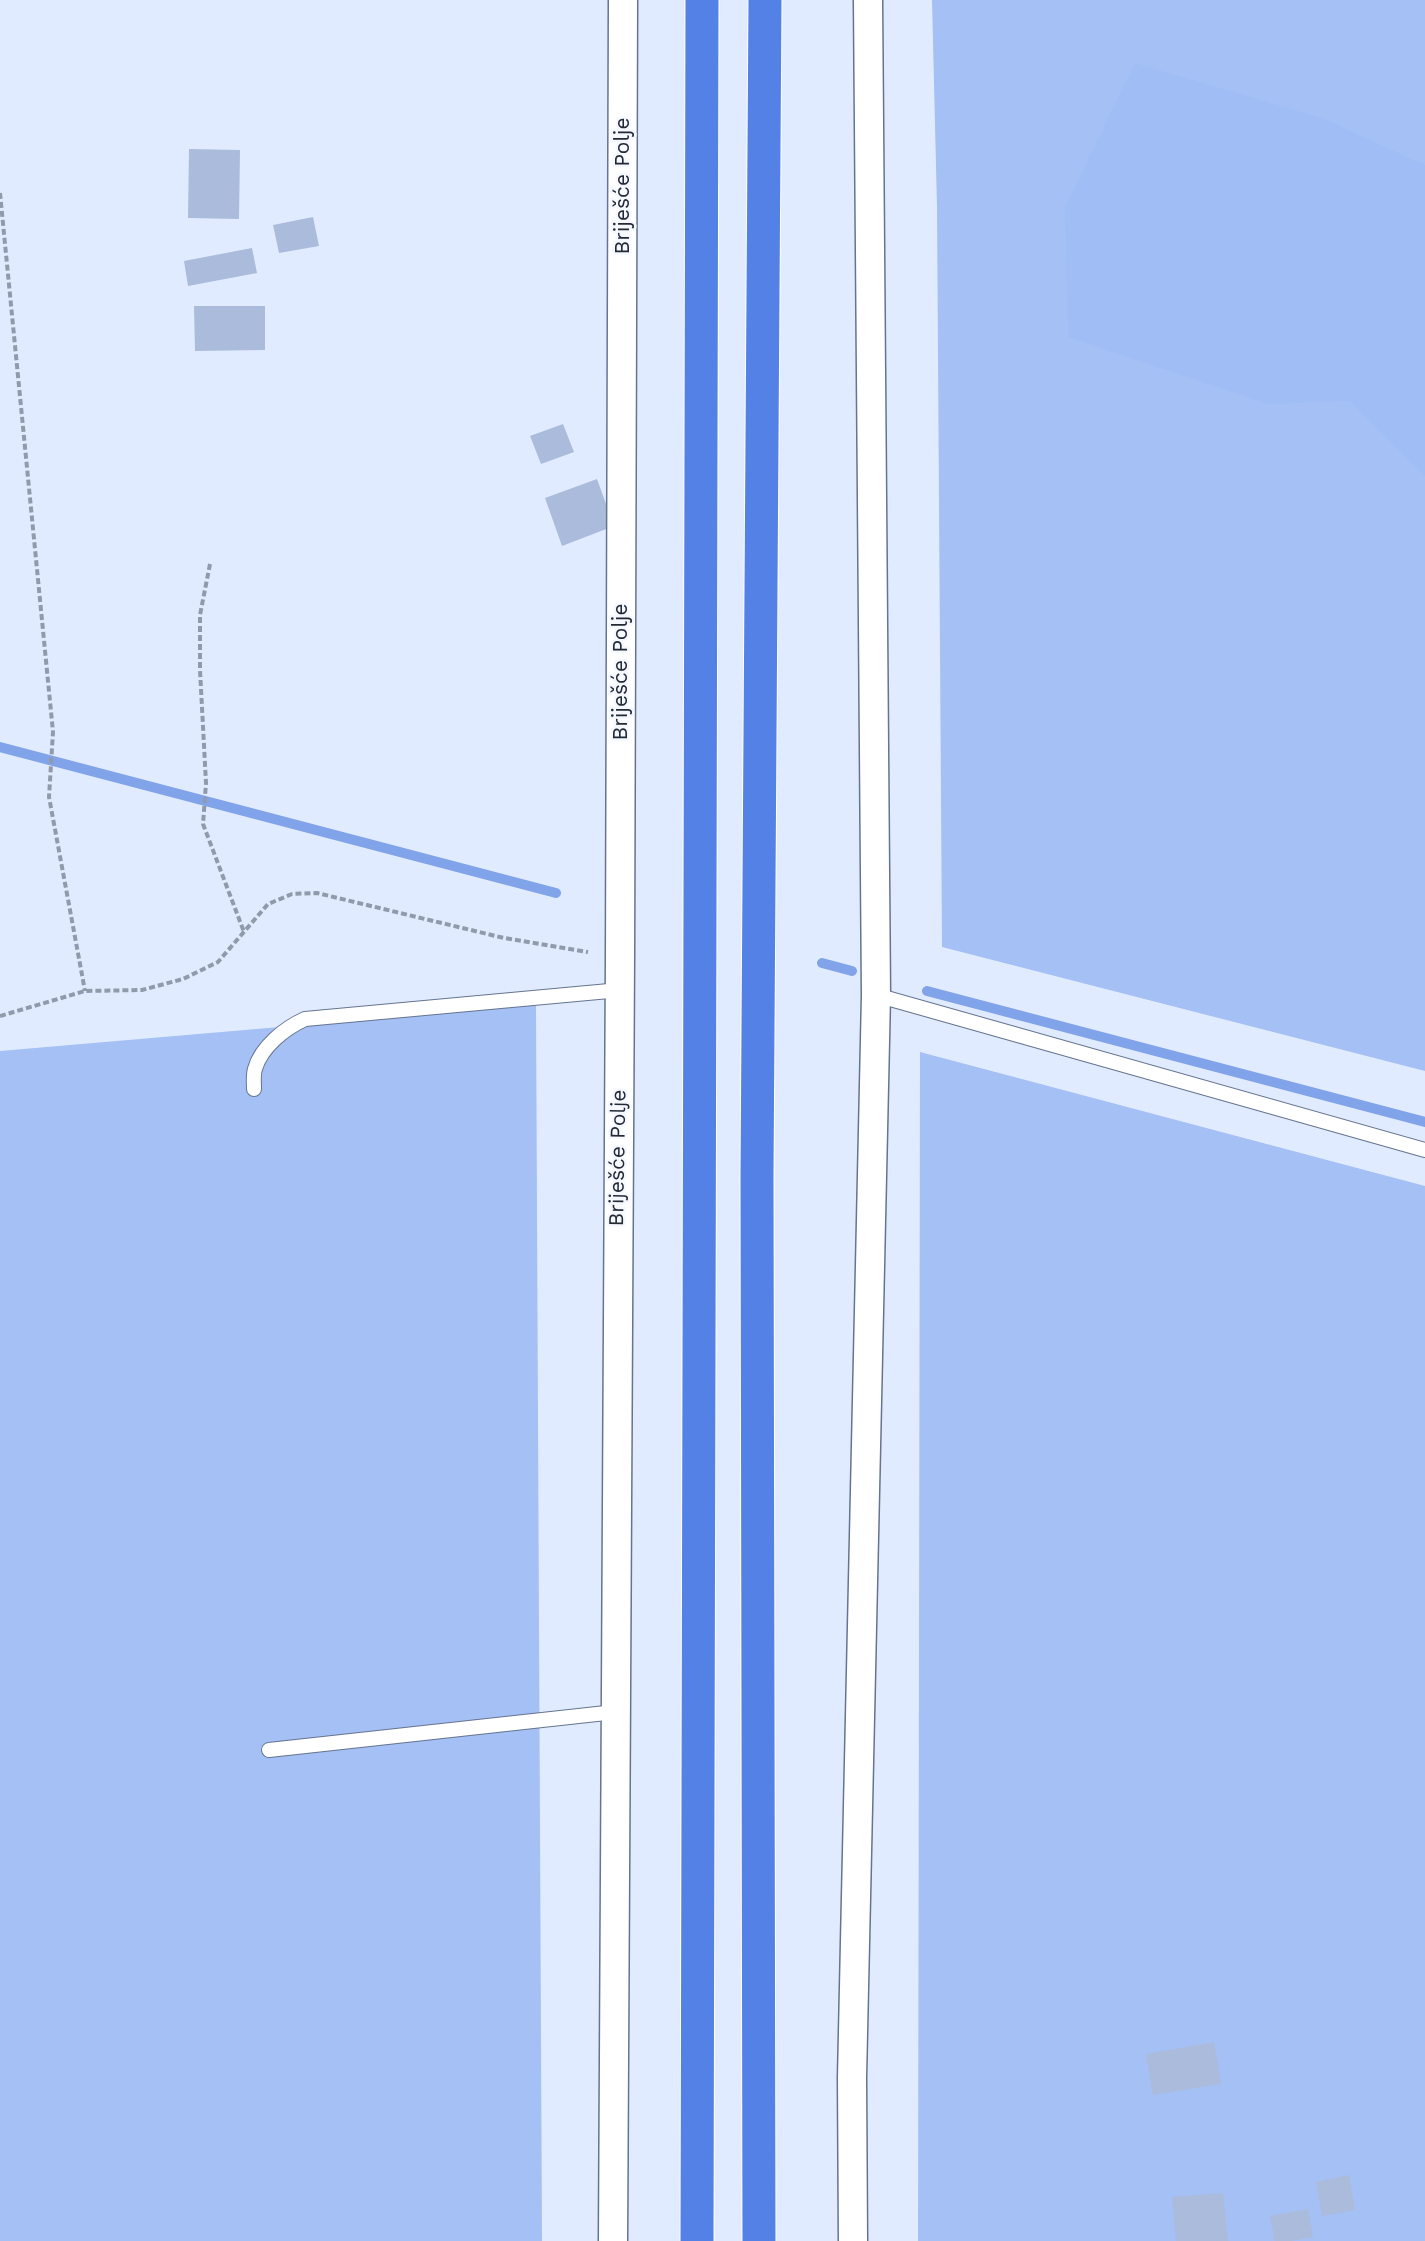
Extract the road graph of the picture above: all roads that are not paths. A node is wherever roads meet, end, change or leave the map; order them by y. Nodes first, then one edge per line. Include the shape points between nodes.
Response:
1 (623, 0) edge
2 (702, 0) edge
3 (765, 0) edge
4 (868, 0) edge
5 (620, 990) junction
6 (876, 995) junction
7 (254, 1089) dead end
8 (1425, 1150) edge
9 (615, 1712) junction
10 (269, 1750) dead end
11 (613, 2241) edge
12 (697, 2241) edge
13 (759, 2241) edge
14 (853, 2241) edge

1 - 5 street, Briješće Polje
2 - 12 highway
3 - 13 highway via 757,1175
4 - 6 street
5 - 7 lane via 305,1019 285,1031 260,1056 254,1070
5 - 9 street, Briješće Polje
6 - 8 lane
6 - 14 street via 852,2077
9 - 10 lane
9 - 11 street, Briješće Polje

